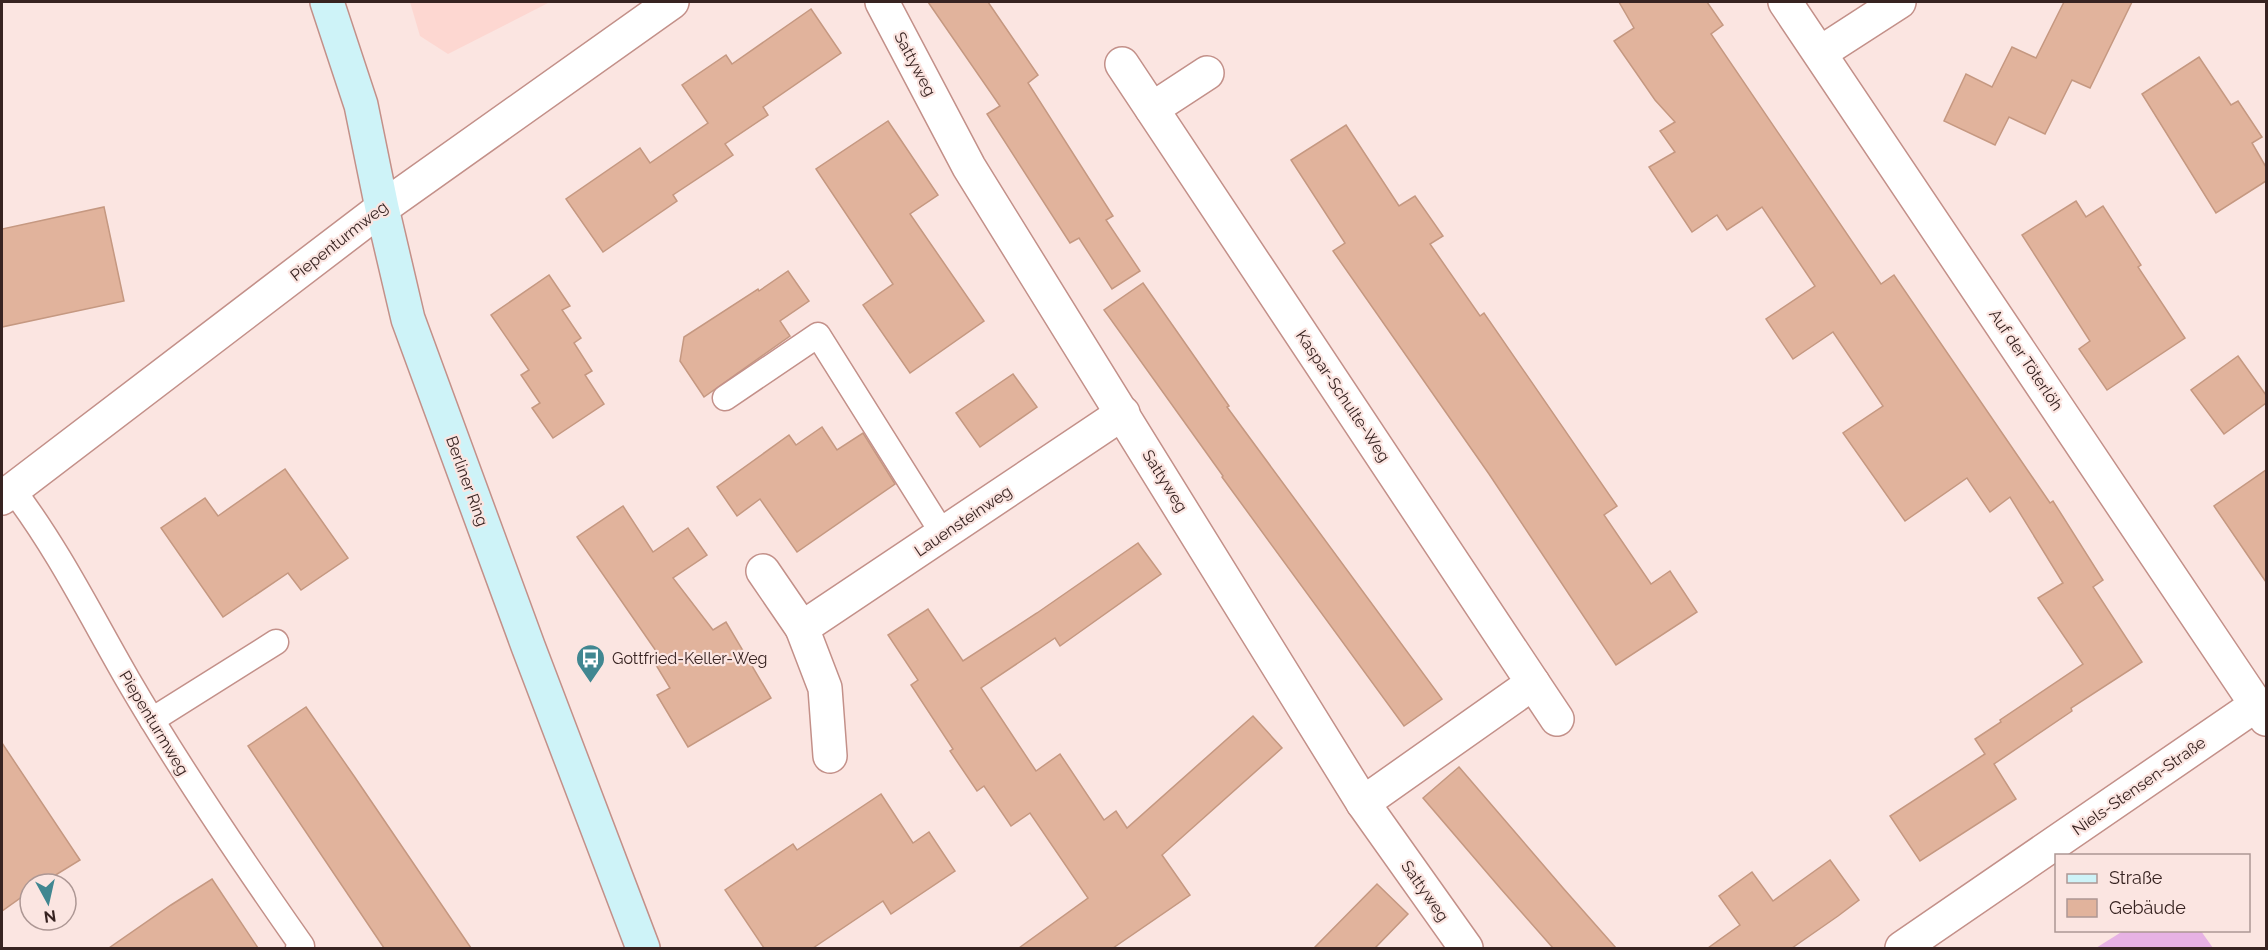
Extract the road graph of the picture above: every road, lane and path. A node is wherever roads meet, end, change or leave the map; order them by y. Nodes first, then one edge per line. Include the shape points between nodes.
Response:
1 (327, 2) edge
2 (672, 2) edge
3 (882, 2) edge
4 (1785, 2) edge
5 (1899, 2) edge
6 (1820, 53) junction
7 (1122, 64) dead end
8 (1206, 73) dead end
9 (1152, 109) junction
10 (382, 208) junction
11 (724, 398) dead end
12 (1123, 413) junction
13 (7, 494) edge
14 (943, 534) junction
15 (763, 571) dead end
16 (802, 627) junction
17 (276, 642) dead end
18 (1533, 683) junction
19 (2261, 712) edge
20 (1557, 719) dead end
21 (152, 720) junction
22 (830, 756) dead end
23 (1363, 803) junction
24 (297, 948) edge
25 (643, 948) edge
26 (1466, 948) edge
27 (1902, 948) edge

1 - 10 main road, Berliner Ring via 361,105
2 - 10 street, Piepenturmweg
3 - 12 street, Sattyweg via 969,167
4 - 6 street, Auf der Töterlöh
5 - 6 street
6 - 19 street, Auf der Töterlöh
7 - 9 street, Kaspar-Schulte-Weg
8 - 9 street
9 - 18 street, Kaspar-Schulte-Weg
10 - 13 street, Piepenturmweg
10 - 25 main road, Berliner Ring via 408,319
11 - 14 lane via 818,335
12 - 14 street, Lauensteinweg
12 - 23 street, Sattyweg
13 - 21 lane, Piepenturmweg via 37,522
14 - 16 street, Lauensteinweg
15 - 16 street
16 - 22 street via 825,688
17 - 21 lane
18 - 20 street, Kaspar-Schulte-Weg
18 - 23 street
19 - 27 street, Niels-Stensen-Straße
21 - 24 lane, Piepenturmweg via 302,946
23 - 26 street, Sattyweg

